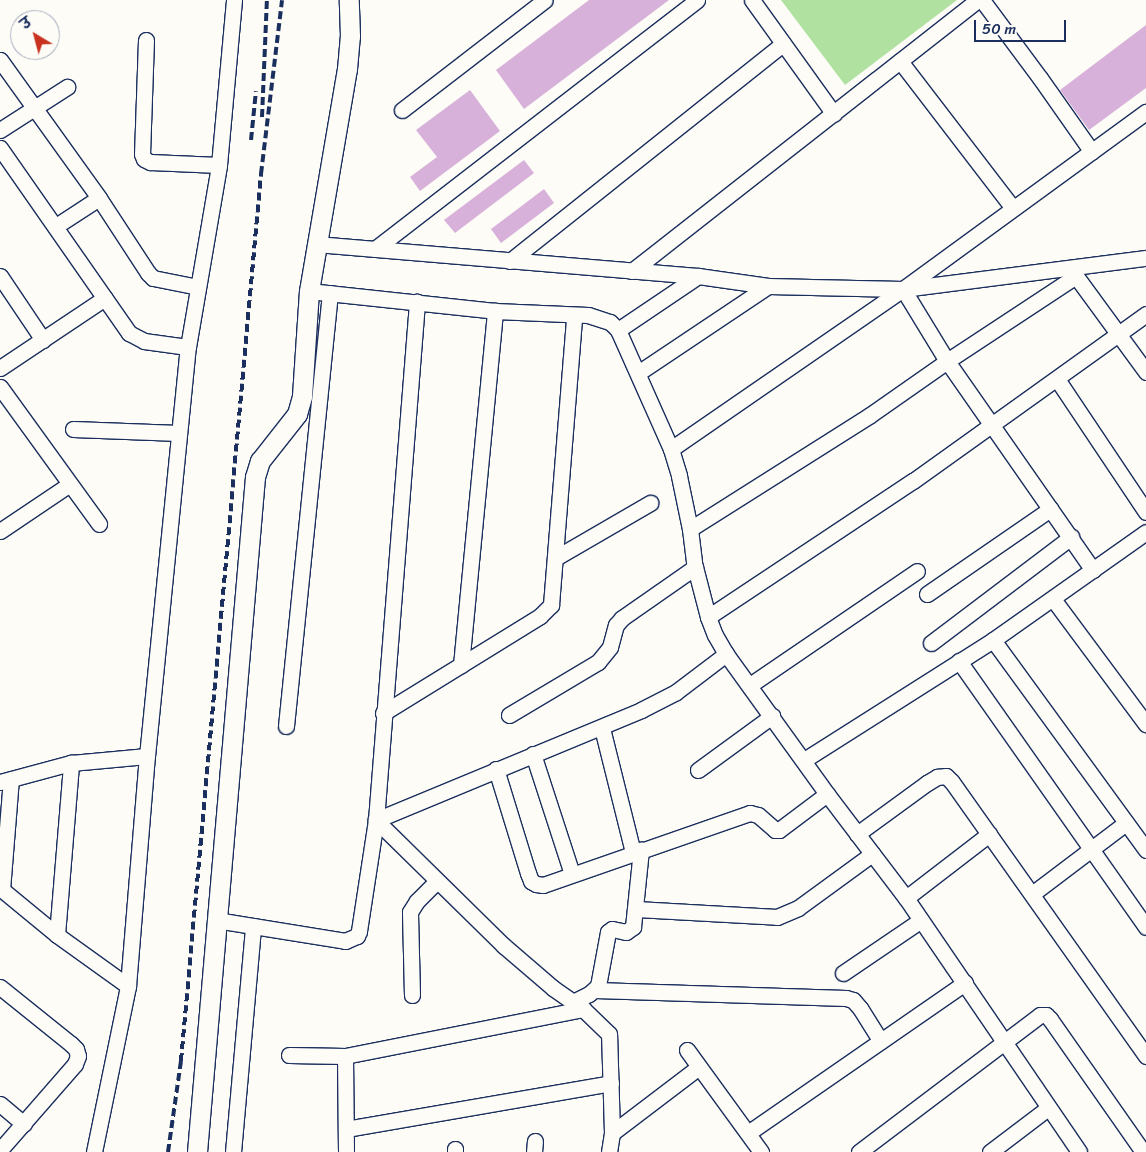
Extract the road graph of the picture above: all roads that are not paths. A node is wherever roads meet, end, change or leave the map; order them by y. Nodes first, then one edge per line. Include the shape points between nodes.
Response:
1 (234, 0) edge
2 (349, 0) edge
3 (545, 0) edge
4 (697, 0) edge
5 (752, 0) edge
6 (978, 0) edge
7 (982, 0) edge
8 (146, 40) dead end
9 (783, 44) junction
10 (0, 60) edge
11 (900, 61) junction
12 (67, 86) dead end
13 (34, 108) junction
14 (402, 110) dead end
15 (1146, 112) edge
16 (834, 114) junction
17 (0, 130) edge
18 (0, 148) edge
19 (1092, 152) junction
20 (219, 165) junction
21 (99, 198) junction
22 (1013, 208) junction
23 (56, 226) junction
24 (316, 244) junction
25 (375, 249) junction
26 (1146, 258) edge
27 (510, 261) junction
28 (632, 271) junction
29 (1073, 272) junction
30 (0, 276) edge
31 (698, 276) junction
32 (768, 286) junction
33 (198, 287) junction
34 (903, 289) junction
35 (309, 291) junction
36 (330, 293) junction
37 (105, 298) junction
38 (417, 302) junction
39 (495, 311) junction
40 (1146, 314) edge
41 (574, 316) junction
42 (618, 330) junction
43 (1118, 335) junction
44 (43, 340) junction
45 (188, 347) junction
46 (947, 360) junction
47 (0, 368) edge
48 (1146, 372) edge
49 (638, 373) junction
50 (1057, 379) junction
51 (0, 387) edge
52 (992, 424) junction
53 (73, 428) dead end
54 (179, 433) junction
55 (671, 449) junction
56 (70, 484) junction
57 (650, 503) dead end
58 (1050, 509) junction
59 (1146, 512) edge
60 (99, 524) dead end
61 (690, 529) junction
62 (0, 530) edge
63 (1146, 532) edge
64 (1071, 537) junction
65 (556, 557) junction
66 (695, 567) junction
67 (1093, 570) junction
68 (917, 571) dead end
69 (927, 594) dead end
70 (1053, 599) junction
71 (708, 617) junction
72 (993, 640) junction
73 (931, 643) dead end
74 (726, 654) junction
75 (959, 661) junction
76 (461, 665) junction
77 (750, 686) junction
78 (383, 713) junction
79 (509, 715) dead end
80 (772, 716) junction
81 (1146, 724) edge
82 (286, 726) dead end
83 (602, 728) junction
84 (533, 754) junction
85 (147, 756) junction
86 (804, 760) junction
87 (70, 763) junction
88 (496, 769) junction
89 (698, 770) dead end
90 (3, 779) edge
91 (826, 794) junction
92 (376, 820) junction
93 (1126, 823) junction
94 (857, 834) junction
95 (989, 834) junction
96 (637, 850) junction
97 (1090, 850) junction
98 (1146, 850) edge
99 (872, 854) junction
100 (572, 874) junction
101 (437, 881) junction
102 (1, 889) edge
103 (1032, 894) junction
104 (906, 898) junction
105 (636, 909) junction
106 (216, 920) junction
107 (921, 920) junction
108 (254, 926) junction
109 (1146, 927) edge
110 (57, 935) junction
111 (843, 973) dead end
112 (965, 983) junction
113 (128, 986) junction
114 (0, 987) edge
115 (594, 990) junction
116 (412, 995) dead end
117 (578, 1006) junction
118 (881, 1041) junction
119 (1005, 1044) junction
120 (687, 1050) dead end
121 (289, 1055) dead end
122 (345, 1056) junction
123 (1146, 1056) edge
124 (699, 1067) junction
125 (610, 1083) junction
126 (0, 1104) edge
127 (1048, 1108) junction
128 (24, 1124) junction
129 (346, 1129) junction
130 (612, 1132) junction
131 (748, 1133) junction
132 (0, 1150) edge
133 (94, 1152) edge
134 (197, 1152) edge
135 (233, 1152) edge
136 (346, 1152) edge
137 (609, 1152) edge
138 (761, 1152) edge
139 (859, 1152) edge
140 (990, 1152) edge
141 (1080, 1152) edge
142 (1143, 1152) edge

1 - 20 street
2 - 24 street via 347,69
3 - 14 street
4 - 25 street
5 - 9 street
6 - 11 street
7 - 19 street
8 - 20 street via 144,159 150,162
9 - 16 street
9 - 27 street
10 - 13 street
11 - 16 street
11 - 22 street
12 - 13 street
13 - 17 street
13 - 21 street
15 - 19 street
16 - 28 street
18 - 23 street
19 - 22 street
20 - 33 street
21 - 23 street
21 - 33 street via 153,278
22 - 34 street
23 - 37 street
24 - 25 street
24 - 35 street
25 - 27 street
26 - 29 street
27 - 28 street
28 - 31 street
29 - 34 street
29 - 43 street
29 - 46 street
30 - 44 street
31 - 32 street
31 - 42 street
32 - 34 street
32 - 49 street
33 - 45 street
34 - 46 street
34 - 55 street
35 - 36 street
35 - 106 street via 301,404 290,426 260,461 255,477
36 - 38 street
36 - 82 street
37 - 44 street
37 - 45 street via 124,327 136,338
38 - 39 street
38 - 78 street
39 - 41 street
39 - 76 street
40 - 43 street
41 - 42 street via 597,317 610,322
41 - 65 street
42 - 49 street
43 - 48 street
43 - 50 street
44 - 47 street
45 - 54 street
46 - 52 street
46 - 61 street via 870,415
49 - 55 street
50 - 52 street
50 - 59 street
51 - 56 street
52 - 58 street
52 - 71 street via 913,481
53 - 54 street
54 - 85 street
55 - 61 street
56 - 60 street
56 - 62 street
57 - 65 street
58 - 64 street
58 - 69 street
61 - 66 street
63 - 67 street
64 - 67 street
64 - 73 street
65 - 76 street via 553,595 546,611
66 - 71 street
66 - 79 street via 622,618 616,625 610,647 598,662
67 - 70 street
68 - 77 street
70 - 72 street
70 - 81 street
71 - 74 street
72 - 75 street
72 - 93 street
74 - 77 street
74 - 83 street via 676,692
75 - 86 street
75 - 97 street
76 - 78 street
77 - 80 street
78 - 92 street
80 - 86 street
80 - 89 street
83 - 84 street
83 - 96 street
84 - 88 street
84 - 100 street
85 - 87 street
85 - 113 street
86 - 91 street
87 - 90 street
87 - 110 street
88 - 92 street
88 - 100 street via 531,881 542,885
90 - 102 street
91 - 94 street
91 - 96 street via 778,830 750,813
92 - 101 street
92 - 108 street via 357,936 345,941
93 - 97 street
93 - 98 street
94 - 95 street via 927,783 946,776
94 - 99 street
95 - 103 street
95 - 104 street
96 - 100 street
96 - 105 street
97 - 103 street
97 - 109 street
99 - 104 street
99 - 105 street via 798,908 777,917
101 - 116 street via 410,912
101 - 117 street via 504,946
102 - 110 street
103 - 123 street
104 - 107 street
105 - 115 street via 631,930 612,929 608,932 600,981
106 - 108 street
106 - 134 street
107 - 111 street
107 - 112 street
108 - 135 street
110 - 113 street
112 - 118 street
112 - 119 street
113 - 133 street
114 - 128 street via 71,1044 78,1056 75,1064
115 - 117 street
115 - 118 street via 846,998 860,1008
117 - 122 street
117 - 125 street via 609,1034
118 - 131 street
119 - 127 street
119 - 139 street
119 - 142 street via 1034,1018 1046,1015
120 - 124 street
121 - 122 street
122 - 129 street
124 - 130 street
124 - 131 street
125 - 129 street
125 - 130 street
126 - 128 street
127 - 140 street
127 - 141 street
128 - 132 street
129 - 136 street
130 - 137 street
131 - 138 street

